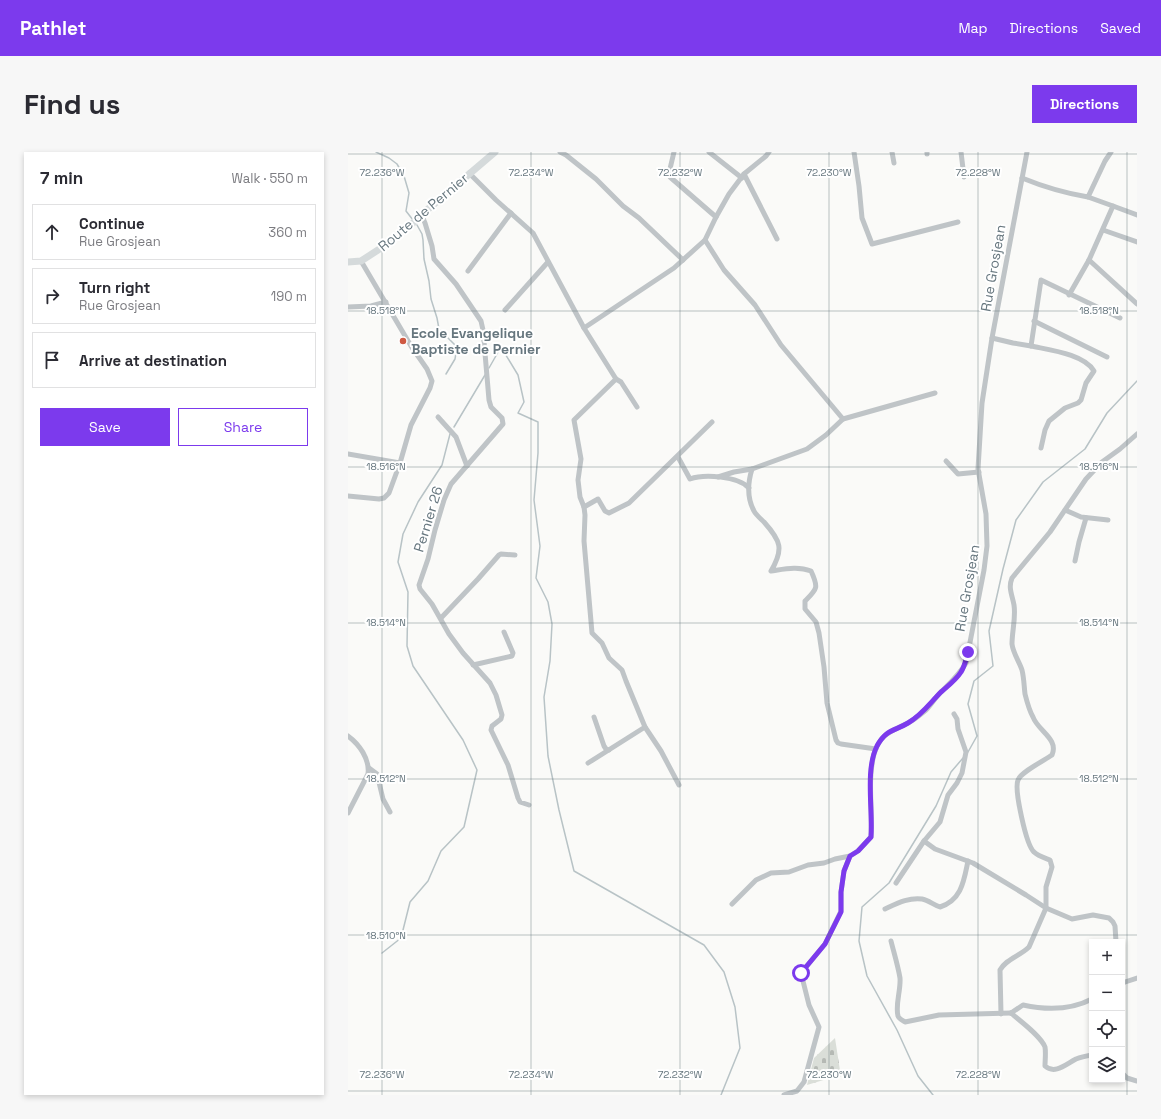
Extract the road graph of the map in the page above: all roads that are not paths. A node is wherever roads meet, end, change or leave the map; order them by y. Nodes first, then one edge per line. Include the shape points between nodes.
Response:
1 (494, 152) edge
2 (560, 152) edge
3 (674, 152) edge
4 (709, 152) edge
5 (769, 152) edge
6 (854, 152) edge
7 (892, 152) edge
8 (961, 152) edge
9 (1028, 152) edge
10 (1111, 152) edge
11 (894, 163) dead end
12 (469, 173) junction
13 (743, 176) junction
14 (964, 178) dead end
15 (1022, 178) junction
16 (1088, 197) junction
17 (1113, 206) junction
18 (511, 213) junction
19 (1137, 215) edge
20 (422, 216) junction
21 (716, 217) junction
22 (958, 222) dead end
23 (1103, 230) junction
24 (777, 239) dead end
25 (705, 240) junction
26 (1137, 242) edge
27 (683, 260) junction
28 (1089, 260) junction
29 (348, 262) edge
30 (361, 262) junction
31 (548, 262) junction
32 (468, 272) dead end
33 (1070, 295) junction
34 (386, 302) junction
35 (1137, 304) edge
36 (348, 307) edge
37 (505, 310) dead end
38 (1120, 318) dead end
39 (1034, 321) junction
40 (584, 328) junction
41 (992, 338) junction
42 (1031, 346) junction
43 (1107, 357) dead end
44 (616, 379) junction
45 (934, 393) dead end
46 (637, 407) dead end
47 (438, 417) dead end
48 (843, 419) junction
49 (712, 422) dead end
50 (1137, 434) edge
51 (1041, 448) dead end
52 (348, 454) edge
53 (678, 457) junction
54 (946, 461) dead end
55 (400, 463) junction
56 (467, 466) junction
57 (752, 469) junction
58 (979, 472) junction
59 (718, 477) junction
60 (749, 488) junction
61 (348, 496) edge
62 (584, 507) junction
63 (1065, 510) junction
64 (1086, 518) junction
65 (1108, 520) dead end
66 (515, 555) dead end
67 (1075, 561) dead end
68 (441, 618) junction
69 (504, 632) dead end
70 (473, 665) junction
71 (954, 714) dead end
72 (594, 717) dead end
73 (645, 727) junction
74 (348, 736) edge
75 (876, 749) junction
76 (609, 750) junction
77 (588, 763) dead end
78 (369, 768) junction
79 (679, 785) dead end
80 (529, 805) dead end
81 (390, 812) dead end
82 (348, 813) edge
83 (924, 841) junction
84 (850, 856) junction
85 (968, 861) junction
86 (896, 883) dead end
87 (732, 904) dead end
88 (1046, 908) junction
89 (885, 909) dead end
90 (1116, 939) edge
91 (891, 941) dead end
92 (1137, 978) edge
93 (1125, 982) edge
94 (1089, 1000) edge
95 (1011, 1013) junction
96 (1001, 1014) junction
97 (1089, 1056) edge
98 (1125, 1076) edge
99 (1137, 1081) edge
100 (784, 1095) edge

1 - 12 street, Route de Pernier
2 - 27 street via 596,179
3 - 21 street via 670,177
4 - 13 street
5 - 13 street
6 - 22 street via 862,218 872,244
7 - 11 street
8 - 14 street
9 - 15 street, Rue Grosjean
10 - 16 street
12 - 18 street
12 - 20 street, Route de Pernier
13 - 21 street
13 - 24 street
15 - 16 street via 1044,187
15 - 41 street, Rue Grosjean
16 - 17 street
17 - 19 street
17 - 23 street
18 - 31 street via 533,233
18 - 32 street
20 - 30 street, Route de Pernier
20 - 56 street, Pernier 26 via 434,259 456,284 481,321 489,400 491,407 502,418 503,424
21 - 25 street
23 - 26 street
23 - 28 street
25 - 27 street
25 - 48 street via 724,270 755,305 781,345
27 - 40 street
28 - 33 street
28 - 35 street
29 - 30 street
30 - 34 street
31 - 37 street
31 - 40 street
33 - 38 street
33 - 39 street via 1041,280
34 - 36 street via 371,306
34 - 55 street via 432,381 411,425
39 - 42 street
39 - 43 street
40 - 44 street
41 - 42 street
41 - 58 street, Rue Grosjean via 982,403
42 - 51 street via 1076,357 1094,371 1086,383 1081,400 1065,408 1049,421
44 - 46 street via 621,382
44 - 62 street via 574,420 580,459 580,497
45 - 48 street
47 - 56 street via 456,437
48 - 57 street via 826,436 807,449
49 - 53 street
50 - 63 street via 1086,478
52 - 55 street
53 - 59 street via 690,479 702,476
53 - 62 street via 629,503 609,512 598,499
54 - 58 street via 958,474
55 - 61 street via 389,493 384,498
56 - 68 street, Pernier 26 via 451,484 444,500 419,584
57 - 59 street
57 - 60 street
58 - 75 street, Rue Grosjean via 986,514 987,546 966,663 961,673 927,709 907,724 884,735
59 - 60 street via 740,481
60 - 75 street via 754,512 778,541 779,555 771,571 794,568 807,570 811,571 816,581 814,593 804,605 816,622 819,633 827,703 836,740 841,744
62 - 73 street via 584,541 592,632 609,658 624,674
63 - 64 street
63 - 88 street via 1010,584 1015,619 1012,643 1022,670 1028,706 1033,719 1054,743 1055,750 1052,755 1022,774 1017,787 1022,824 1030,846 1034,853 1050,860 1052,867 1046,887
64 - 65 street
64 - 67 street
66 - 68 street via 499,555
68 - 70 street, Pernier 26 via 449,634
69 - 70 street via 512,656
70 - 80 street, Pernier 26 via 490,683 496,695 502,715 491,730 508,765 520,802
71 - 83 street via 966,752 962,773 948,795 940,822
72 - 76 street via 604,746
73 - 76 street
73 - 79 street via 662,751
74 - 78 street via 357,743
75 - 84 street, Rue Grosjean via 871,776 871,837
76 - 77 street
78 - 81 street via 377,774 382,799
78 - 82 street
83 - 85 street via 935,849
83 - 86 street
84 - 87 street via 789,872 770,873 756,880
84 - 100 street via 844,871 841,912 825,944 801,973 808,1005 819,1026 804,1082 797,1091
85 - 88 street
85 - 89 street via 959,893 944,905 940,907 919,899 902,901
88 - 90 street via 1072,919 1093,915 1109,918 1115,926
88 - 96 street via 1029,947 1003,964 1000,970
91 - 96 street via 900,978 897,1008 900,1019 905,1022 939,1015
92 - 93 street
94 - 95 street via 1068,1007 1023,1005
95 - 96 street
95 - 97 street via 1044,1045 1045,1066 1048,1069 1057,1069
98 - 99 street

